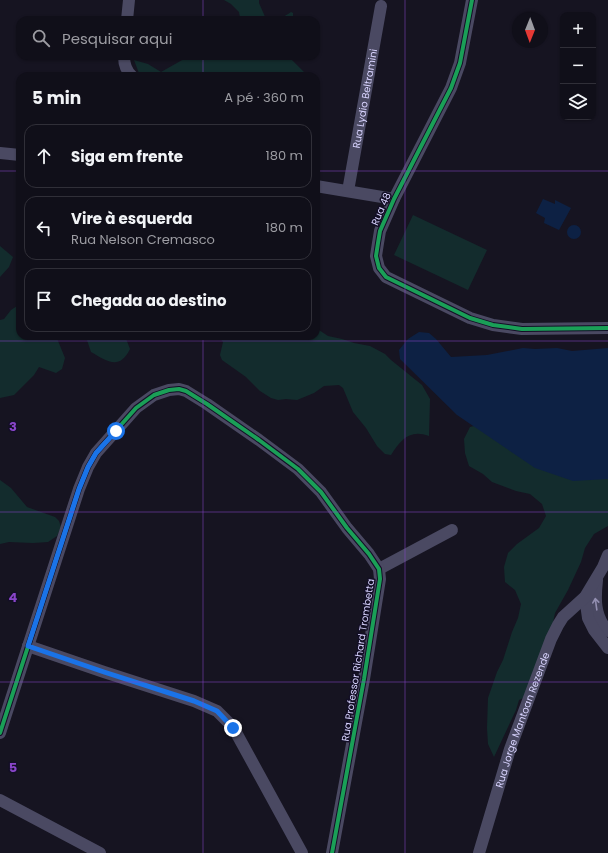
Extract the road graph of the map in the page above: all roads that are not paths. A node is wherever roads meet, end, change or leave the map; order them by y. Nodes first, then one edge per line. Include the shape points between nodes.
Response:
1 (130, 0) edge
2 (472, 0) edge
3 (381, 6) dead end
4 (128, 16) edge
5 (125, 60) edge
6 (128, 72) edge
7 (0, 153) edge
8 (16, 155) edge
9 (320, 187) edge
10 (348, 191) junction
11 (394, 199) junction
12 (608, 328) edge
13 (452, 530) dead end
14 (608, 556) edge
15 (379, 569) junction
16 (598, 575) junction
17 (585, 598) junction
18 (608, 631) edge
19 (28, 646) junction
20 (608, 648) edge
21 (0, 733) edge
22 (0, 800) edge
23 (100, 853) edge
24 (302, 853) edge
25 (332, 853) edge
26 (479, 853) edge

1 - 4 street
2 - 11 street, Rua 48 via 460,63 452,88
3 - 10 street, Rua Lydio Beltramini
5 - 6 street
7 - 8 street
9 - 10 street
10 - 11 street
11 - 12 street, Rua 48 via 380,231 376,256 379,268 386,277 470,318 493,325 522,329
13 - 15 street
14 - 16 street, Rua Jorge Mantoan Rezende
15 - 19 street, Rua Professor Richard Trombetta via 321,492 298,469 207,404 178,389 169,390 154,395 136,408 90,462
15 - 25 street, Rua Professor Richard Trombetta via 380,579 364,680
16 - 17 street, Rua Jorge Mantoan Rezende
18 -> 16 street via 601,622 595,600
17 - 20 street via 588,618
17 - 26 street, Rua Jorge Mantoan Rezende via 563,617 551,639 510,750
19 - 21 street, Rua Professor Richard Trombetta
19 - 24 street via 217,711 233,728
22 - 23 street

